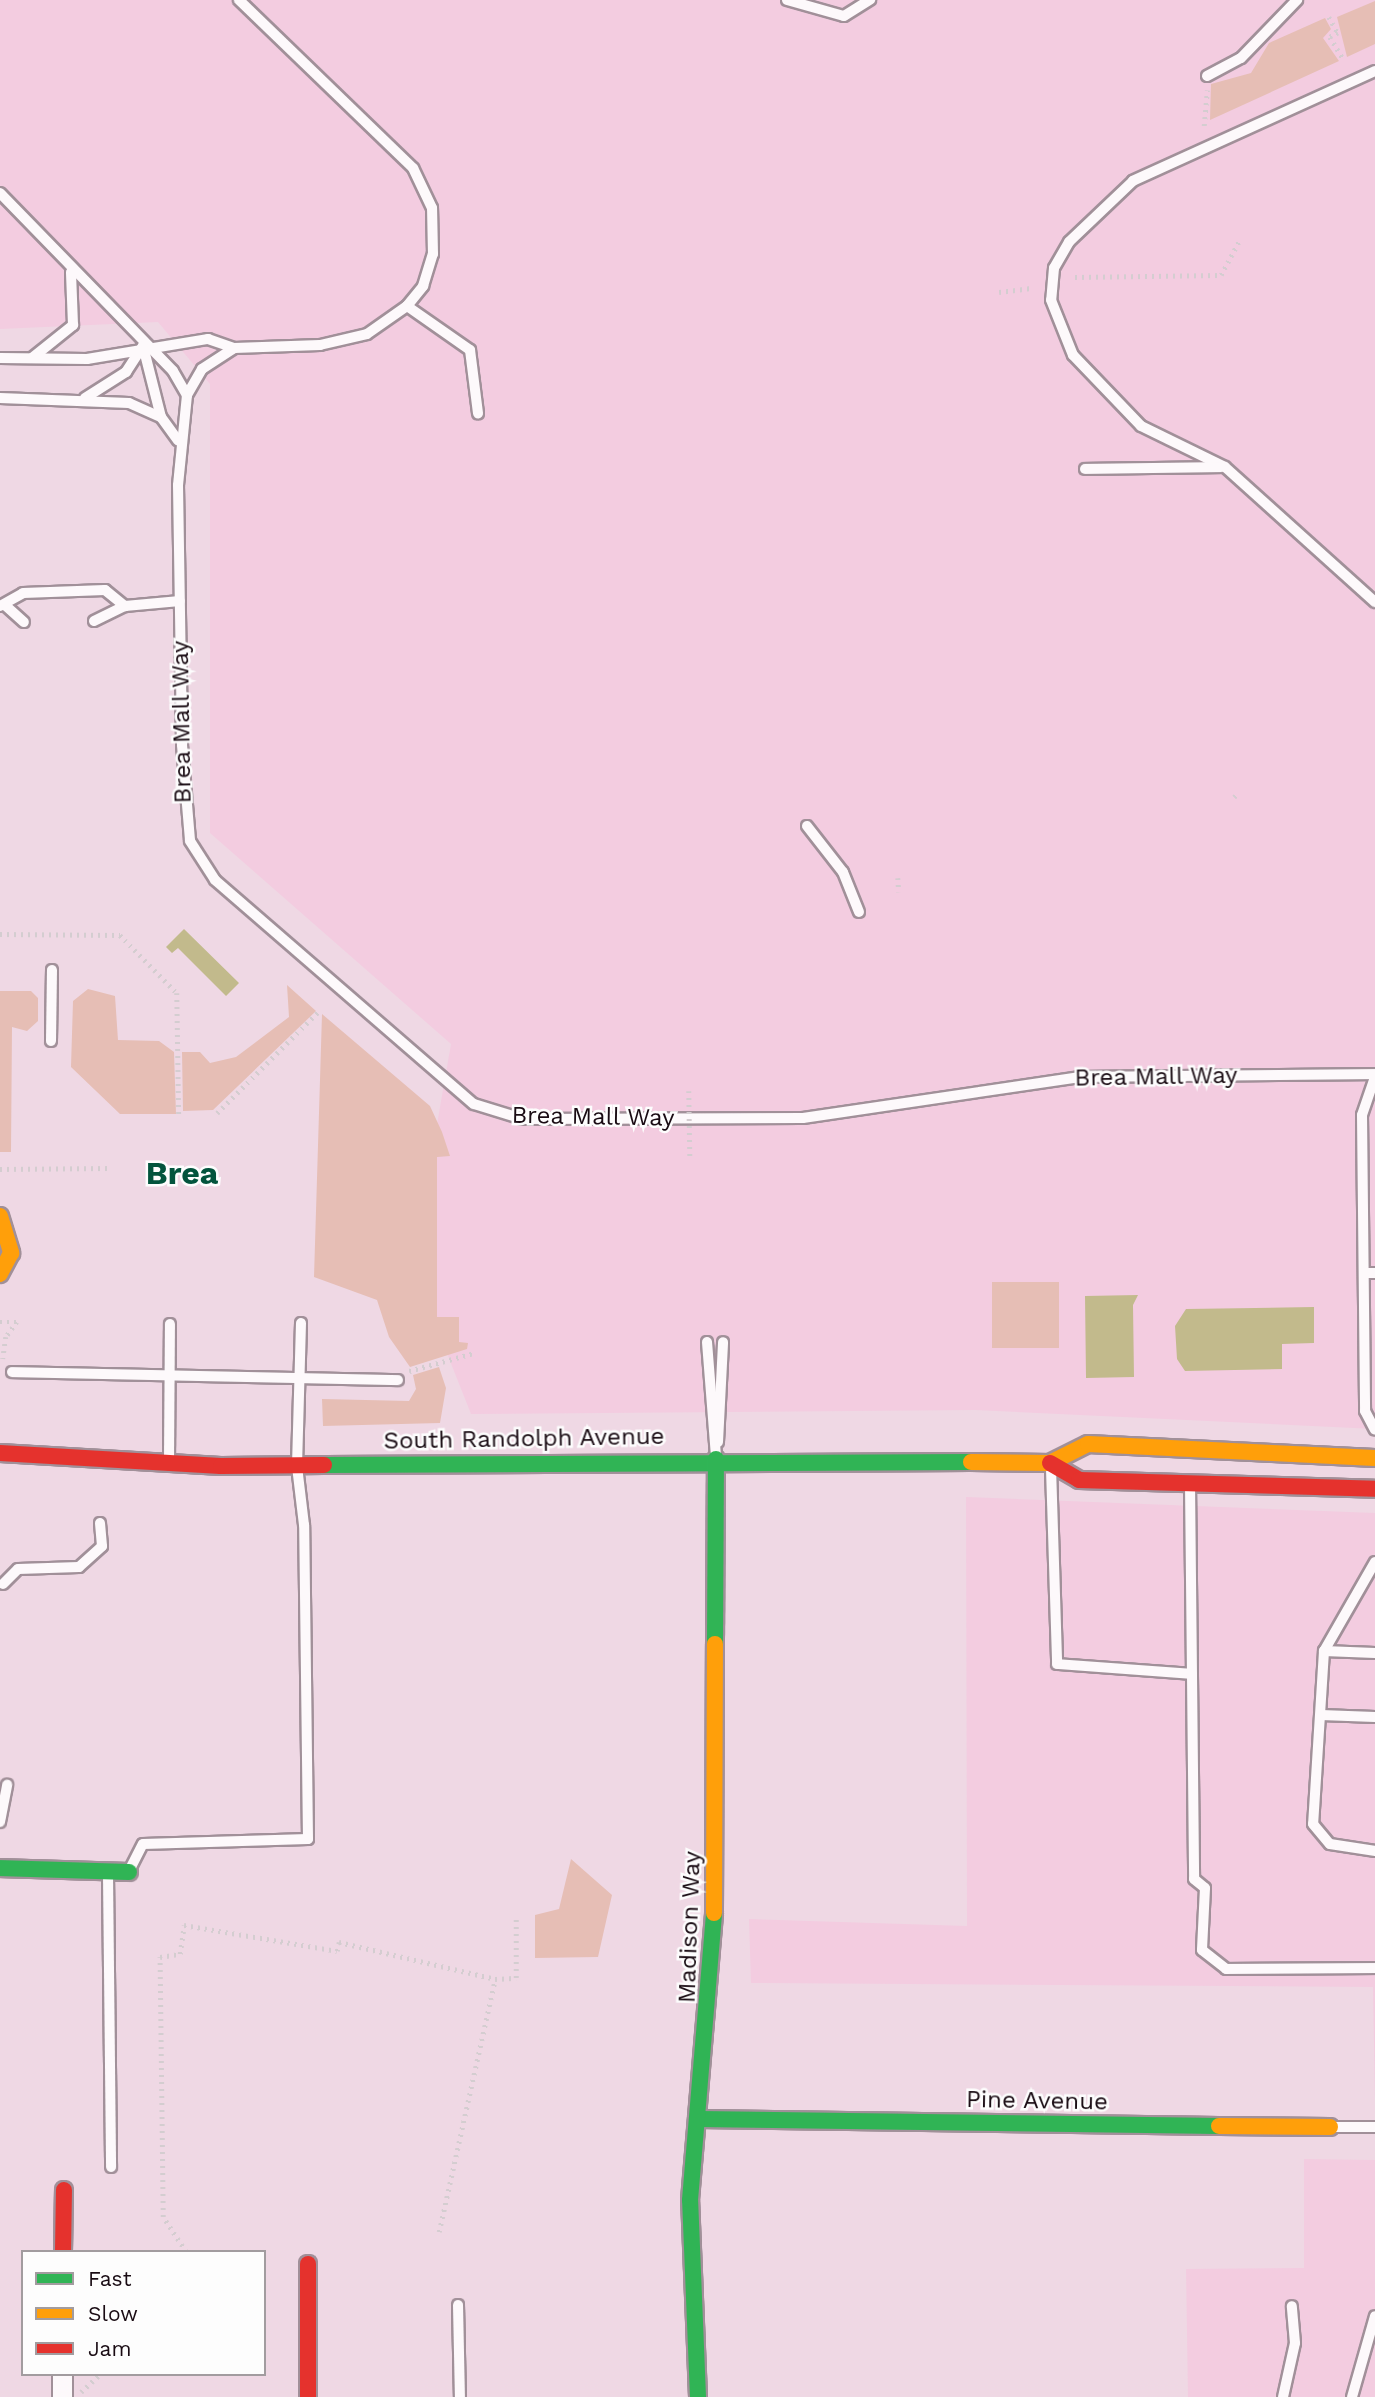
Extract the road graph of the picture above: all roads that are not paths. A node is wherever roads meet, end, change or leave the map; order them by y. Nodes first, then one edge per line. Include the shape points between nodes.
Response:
1 (239, 0) edge
2 (788, 0) edge
3 (870, 0) edge
4 (1297, 0) edge
5 (1375, 71) edge
6 (1207, 76) road end
7 (0, 193) edge
8 (71, 272) junction
9 (407, 306) junction
10 (143, 346) junction
11 (234, 348) junction
12 (0, 358) edge
13 (32, 358) junction
14 (187, 396) junction
15 (0, 398) edge
16 (84, 399) junction
17 (478, 413) dead end
18 (161, 417) junction
19 (178, 440) junction
20 (1225, 467) junction
21 (1085, 469) dead end
22 (180, 601) junction
23 (1375, 602) edge
24 (3, 606) edge
25 (125, 607) junction
26 (94, 621) dead end
27 (24, 622) dead end
28 (807, 826) dead end
29 (859, 912) dead end
30 (52, 970) dead end
31 (51, 1041) dead end
32 (1375, 1076) edge
33 (0, 1216) edge
34 (1370, 1273) edge
35 (0, 1274) edge
36 (301, 1323) dead end
37 (170, 1324) dead end
38 (708, 1342) dead end
39 (723, 1342) dead end
40 (12, 1372) road end
41 (170, 1376) junction
42 (300, 1378) junction
43 (398, 1380) road end
44 (1375, 1430) edge
45 (0, 1453) edge
46 (1375, 1458) edge
47 (716, 1459) junction
48 (1050, 1463) junction
49 (169, 1465) junction
50 (297, 1466) junction
51 (1190, 1483) junction
52 (1375, 1489) edge
53 (100, 1523) dead end
54 (1375, 1562) edge
55 (3, 1584) dead end
56 (1324, 1651) junction
57 (1375, 1653) edge
58 (1192, 1674) junction
59 (1321, 1715) junction
60 (1375, 1717) edge
61 (7, 1785) dead end
62 (0, 1822) edge
63 (1375, 1851) edge
64 (0, 1868) edge
65 (108, 1871) junction
66 (129, 1871) joint
67 (1375, 1968) edge
68 (699, 2119) junction
69 (1330, 2127) joint
70 (1375, 2127) edge
71 (111, 2167) dead end
72 (64, 2190) dead end
73 (63, 2250) edge
74 (308, 2264) dead end
75 (458, 2305) dead end
76 (1292, 2306) dead end
77 (1375, 2316) edge
78 (62, 2376) edge
79 (61, 2397) edge
80 (308, 2397) edge
81 (460, 2397) edge
82 (698, 2397) edge
83 (1283, 2397) edge
84 (1352, 2397) edge

1 - 9 lane via 425,184 432,254 422,286
2 - 3 lane via 844,16
4 - 6 lane via 1241,58
5 - 20 lane via 1133,181 1069,242 1055,268 1053,318 1073,355 1141,426
7 - 8 lane
8 - 10 lane
8 - 13 lane via 73,325
9 - 11 lane via 347,342
9 - 17 lane via 470,350
10 - 11 lane via 208,339
10 - 13 lane via 106,357
10 - 14 lane via 173,371
10 - 16 lane via 126,372
10 - 18 lane
11 - 14 lane via 202,369
12 - 13 lane
14 - 19 lane, Brea Mall Way via 189,429
15 - 16 lane
16 - 18 lane via 129,403
18 - 19 lane
19 - 22 lane, Brea Mall Way
20 - 21 lane
20 - 23 lane
22 - 25 lane
22 - 32 lane, Brea Mall Way via 184,820 201,861 244,907 458,1092 499,1115 803,1118 1082,1077
24 - 25 lane via 23,593 105,590
24 - 27 lane
25 - 26 lane
28 - 29 lane via 843,872
30 - 31 lane
32 - 34 lane, Brea Mall Way via 1362,1115
33 - 35 street via 11,1253
34 - 44 lane, Brea Mall Way via 1365,1411
36 - 42 lane
37 - 41 lane
38 - 47 lane
39 - 47 lane
40 - 41 lane
41 - 42 lane
41 - 49 lane
42 - 43 lane
42 - 50 lane
45 - 49 street, South Randolph Avenue
46 - 48 street, South Randolph Avenue via 1088,1444
47 - 48 street, South Randolph Avenue
47 - 50 street, South Randolph Avenue
47 - 68 street, Madison Way via 714,1969
48 - 51 street, South Randolph Avenue via 1079,1480
48 - 58 lane via 1056,1664
49 - 50 street, South Randolph Avenue
50 - 66 lane via 305,1546 308,1839 143,1844
51 - 52 street, South Randolph Avenue
51 - 58 lane
53 - 55 lane via 102,1546 79,1567 18,1569
54 - 56 lane
56 - 57 lane
56 - 59 lane
58 - 67 lane via 1195,1878 1205,1888 1202,1950 1226,1969
59 - 60 lane
59 - 63 lane via 1313,1824 1330,1844
61 - 62 lane
64 - 65 street
65 - 66 street
65 - 71 lane
68 - 69 street, Pine Avenue
68 - 82 street, Madison Way via 690,2200
69 - 70 lane, Pine Avenue
72 - 73 street
74 - 80 street
75 - 81 lane
76 - 83 lane via 1294,2343
77 - 84 lane
78 - 79 street

